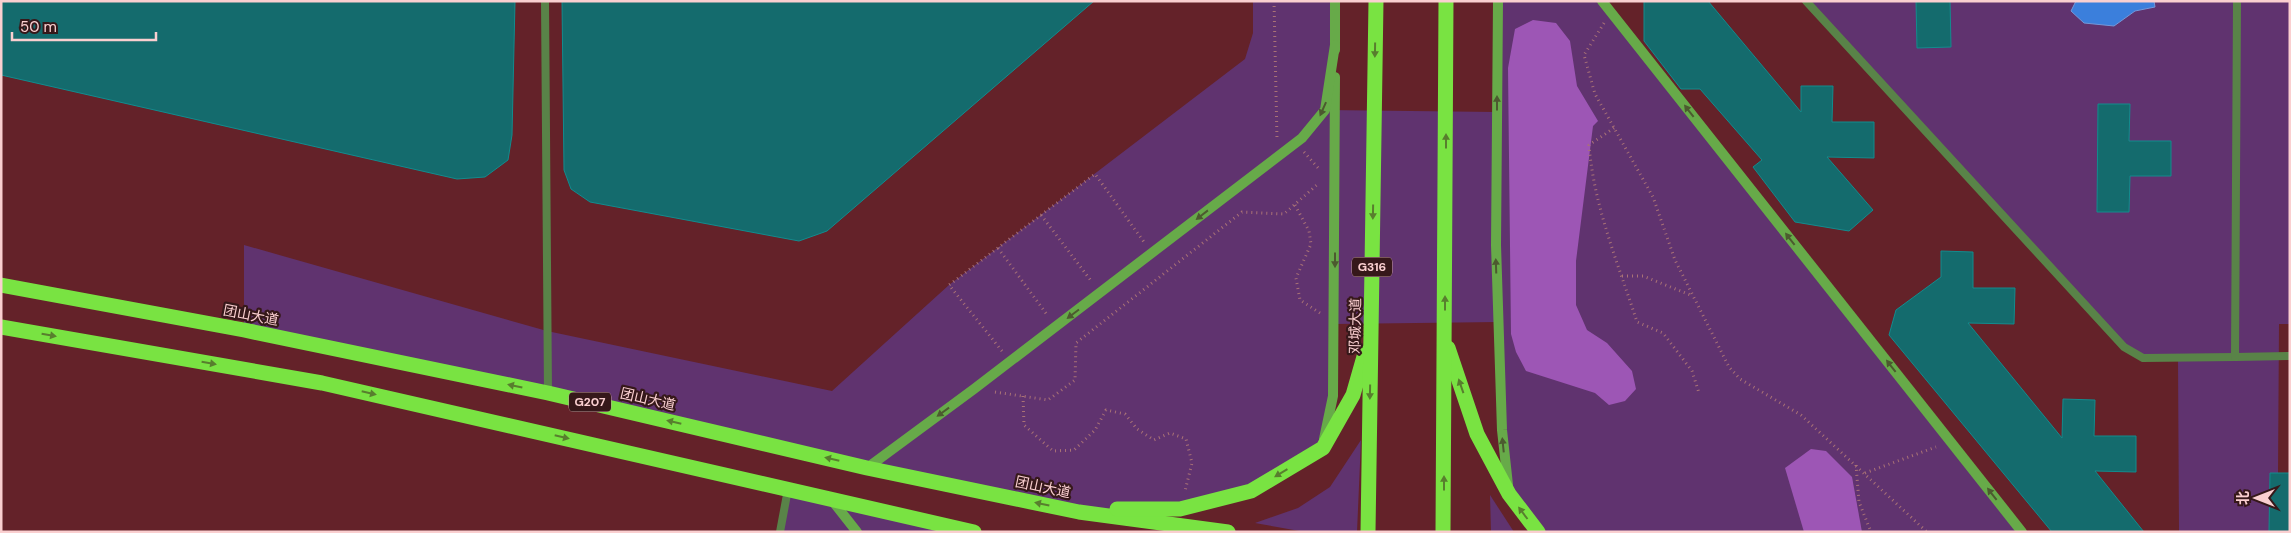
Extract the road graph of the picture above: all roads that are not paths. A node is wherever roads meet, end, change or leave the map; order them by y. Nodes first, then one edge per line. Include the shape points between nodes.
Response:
1 (545, 1) edge
2 (1335, 1) edge
3 (1376, 1) edge
4 (1446, 1) edge
5 (1498, 1) edge
6 (1602, 1) edge
7 (1806, 1) edge
8 (2237, 1) edge
9 (1335, 45) junction
10 (1, 285) edge
11 (1, 327) edge
12 (1371, 333) junction
13 (1445, 337) junction
14 (2290, 356) edge
15 (2235, 357) junction
16 (548, 393) junction
17 (1322, 448) junction
18 (867, 468) junction
19 (788, 489) junction
20 (1509, 494) junction
21 (830, 499) junction
22 (1066, 508) junction
23 (780, 532) edge
24 (857, 532) edge
25 (974, 532) edge
26 (1228, 532) edge
27 (1368, 532) edge
28 (1444, 532) edge
29 (1538, 532) edge
30 (2022, 532) edge

1 - 16 lane
2 - 9 street
3 -> 12 highway, 邓城大道 / G316
13 -> 4 highway
20 -> 5 street via 1502,430 1496,245
30 -> 6 street
7 - 15 lane via 2124,346 2143,358
8 - 15 lane
9 -> 17 street via 1333,396
9 -> 18 street via 1325,110 1296,142
16 -> 10 highway, 团山大道 / G207 via 253,332
11 -> 19 highway via 322,383
12 - 17 highway via 1354,395
12 -> 27 highway, 邓城大道 / G316
20 -> 13 highway via 1477,434
28 -> 13 highway
14 - 15 lane
18 -> 16 highway, 团山大道 / G207
17 -> 22 highway via 1251,491 1180,509
22 -> 18 highway, 团山大道 / G207
19 - 21 highway
19 - 23 lane
29 -> 20 highway
21 - 24 street
21 - 25 highway
22 - 26 highway, 团山大道 / G207

